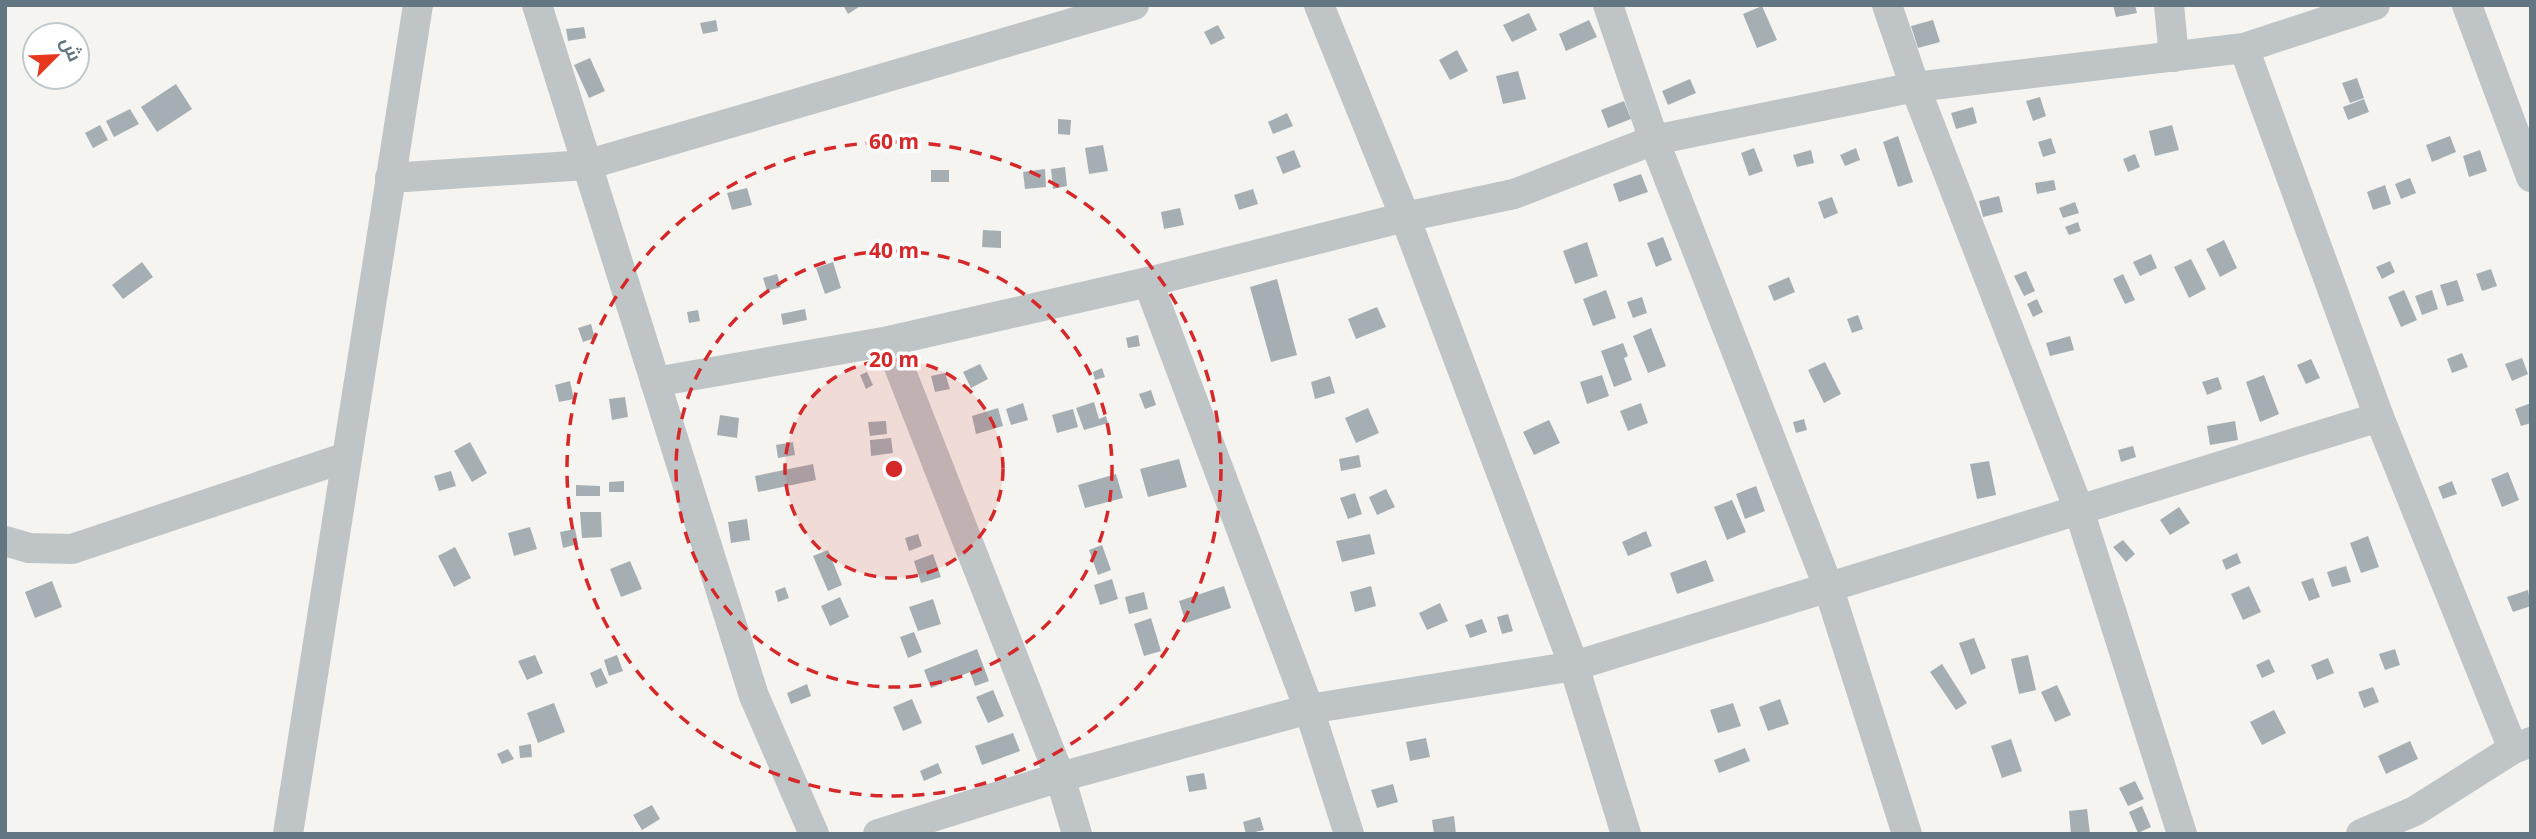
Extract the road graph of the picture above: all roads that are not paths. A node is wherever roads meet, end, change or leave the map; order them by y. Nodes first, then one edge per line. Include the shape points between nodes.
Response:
1 (418, 5) edge
2 (537, 5) edge
3 (1134, 5) edge
4 (1319, 5) edge
5 (1608, 5) edge
6 (1887, 5) edge
7 (2169, 5) edge
8 (2375, 5) edge
9 (2467, 5) edge
10 (2244, 48) junction
11 (2174, 57) junction
12 (1915, 87) junction
13 (1654, 140) junction
14 (586, 165) junction
15 (2531, 177) edge
16 (390, 178) junction
17 (1405, 217) junction
18 (1148, 282) junction
19 (889, 341) junction
20 (655, 382) junction
21 (2379, 417) junction
22 (347, 457) junction
23 (2078, 510) junction
24 (5, 541) edge
25 (1828, 586) junction
26 (1574, 666) junction
27 (1309, 709) junction
28 (2522, 745) edge
29 (1060, 776) junction
30 (2419, 823) edge
31 (288, 834) edge
32 (814, 834) edge
33 (878, 834) edge
34 (1077, 834) edge
35 (1349, 834) edge
36 (1626, 834) edge
37 (1907, 834) edge
38 (2182, 834) edge
39 (2361, 834) edge

1 - 16 street
2 - 14 street
3 - 14 street
4 - 17 street
5 - 13 street
6 - 12 street
7 - 11 street
8 - 10 street
9 - 15 street
10 - 11 street
10 - 21 street
11 - 12 street
12 - 13 street
12 - 23 street
13 - 17 street via 1514,194
13 - 25 street
14 - 16 street
14 - 20 street
16 - 22 street
17 - 18 street
17 - 26 street
18 - 19 street
18 - 27 street
19 - 20 street
19 - 29 street
20 - 32 street via 754,696
21 - 23 street
21 - 28 street
22 - 24 street via 72,550 29,548
22 - 31 street
23 - 25 street
23 - 38 street
25 - 26 street
25 - 37 street
26 - 27 street
26 - 36 street
27 - 29 street
27 - 35 street
28 - 30 street
29 - 33 street
29 - 34 street
30 - 39 street

